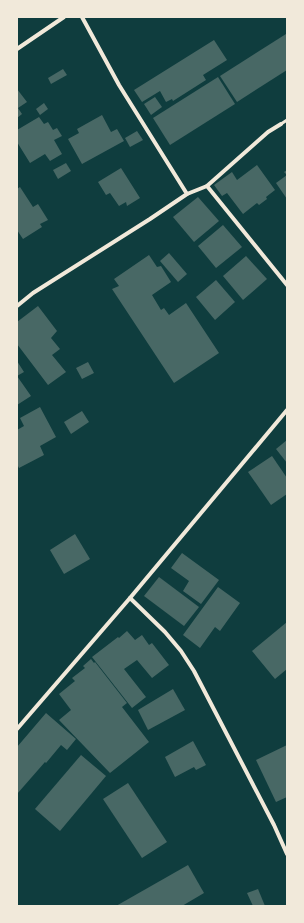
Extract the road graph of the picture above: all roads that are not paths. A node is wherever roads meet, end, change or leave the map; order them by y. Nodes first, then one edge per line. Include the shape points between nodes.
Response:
1 (64, 17) edge
2 (82, 17) edge
3 (17, 49) edge
4 (287, 120) edge
5 (281, 124) joint
6 (207, 186) junction
7 (186, 194) junction
8 (287, 285) edge
9 (17, 306) edge
10 (287, 410) edge
11 (130, 598) junction
12 (17, 729) edge
13 (287, 854) edge

1 - 3 street
2 - 7 street via 119,85
4 - 5 lane
5 - 6 street via 268,132
6 - 7 street
6 - 8 street
7 - 9 street
10 - 11 street
11 - 12 street
11 - 13 street via 165,632 194,671

